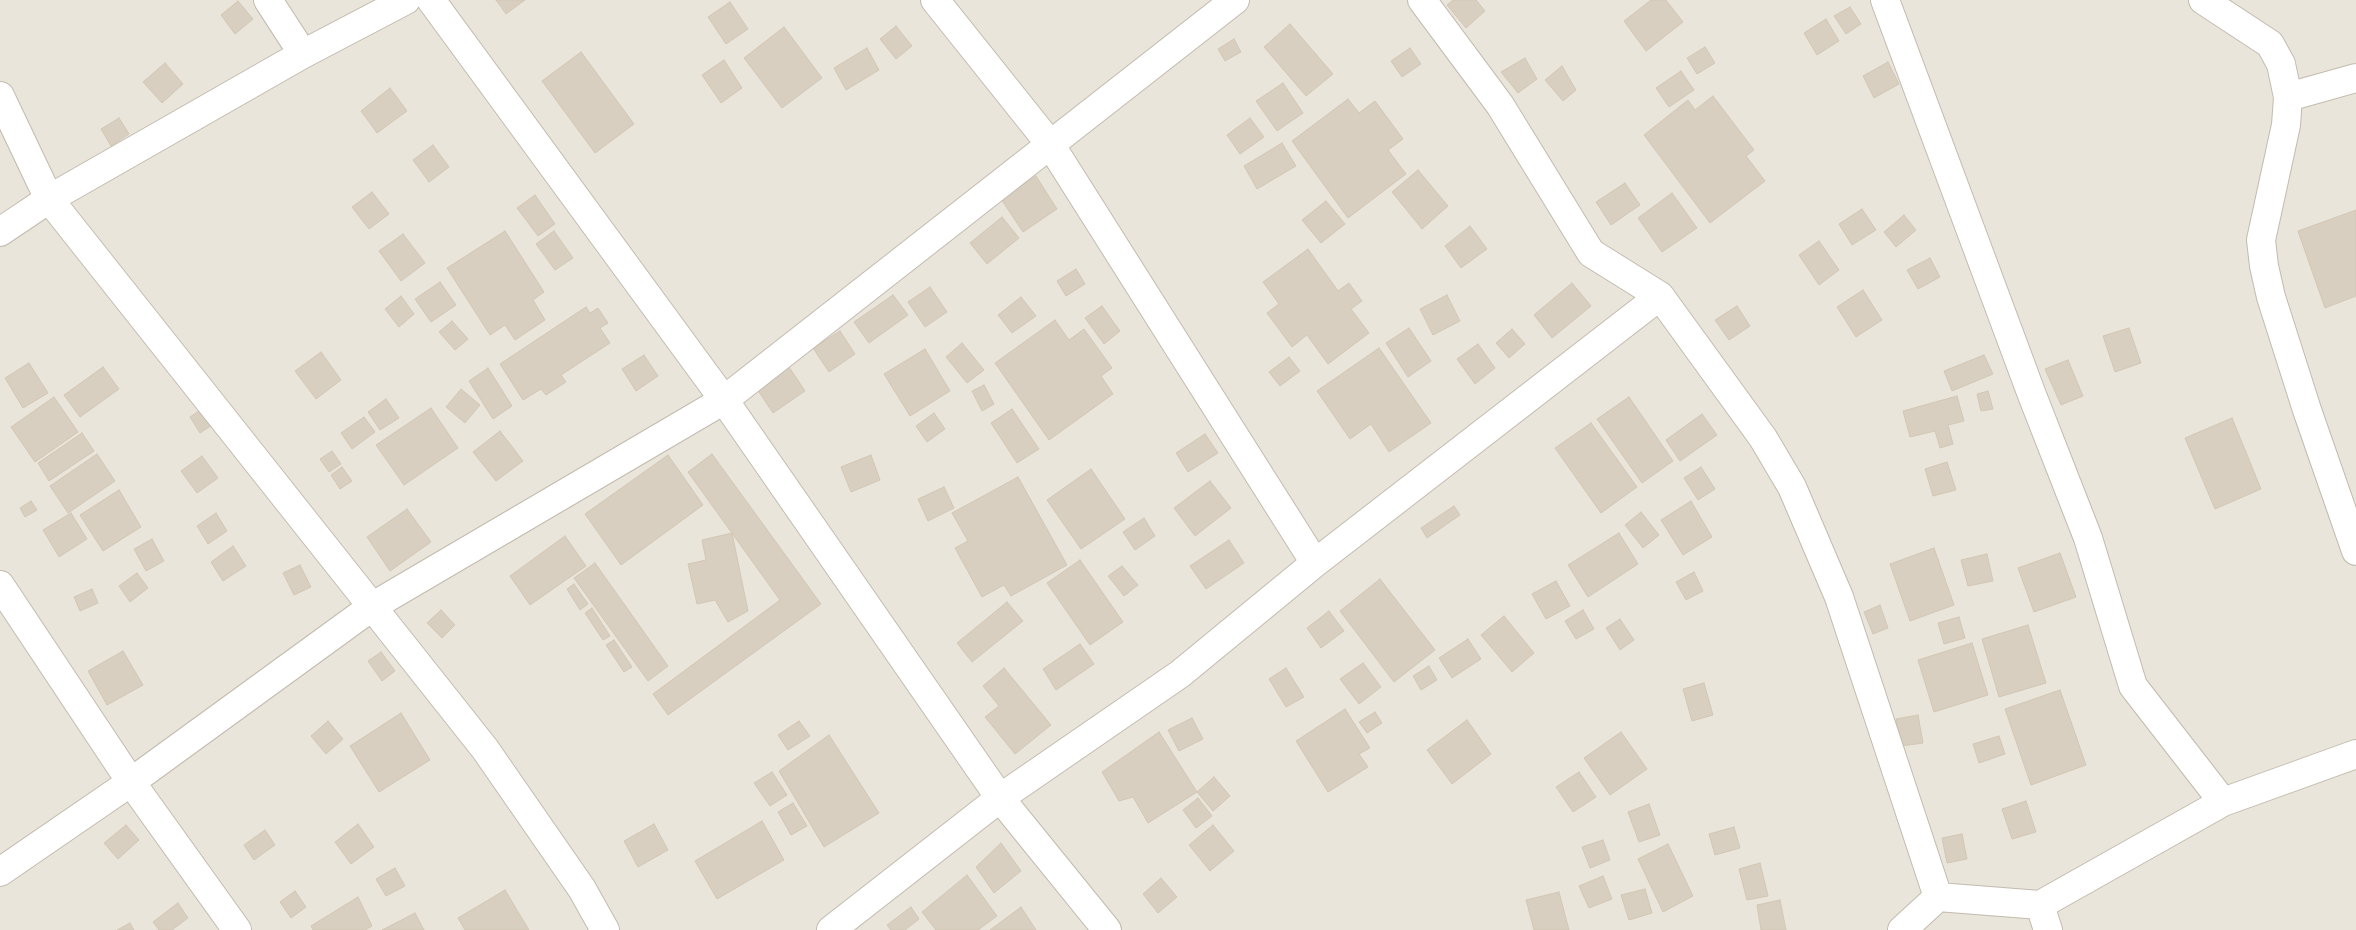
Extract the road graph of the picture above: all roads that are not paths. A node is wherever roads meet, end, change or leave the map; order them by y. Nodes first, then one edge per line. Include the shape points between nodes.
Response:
1 (268, 0) edge
2 (406, 0) edge
3 (431, 0) edge
4 (935, 0) edge
5 (1235, 0) edge
6 (1422, 0) edge
7 (1884, 0) edge
8 (2203, 0) edge
9 (303, 54) junction
10 (2356, 78) edge
11 (0, 96) edge
12 (2288, 97) junction
13 (1050, 144) junction
14 (49, 199) junction
15 (0, 232) edge
16 (1660, 296) junction
17 (724, 400) junction
18 (2356, 551) edge
19 (1315, 563) junction
20 (0, 585) edge
21 (373, 606) junction
22 (2356, 754) edge
23 (131, 782) junction
24 (1000, 798) junction
25 (2223, 802) junction
26 (0, 872) edge
27 (1938, 897) junction
28 (2044, 917) edge
29 (237, 930) edge
30 (605, 930) edge
31 (831, 930) edge
32 (1107, 930) edge
33 (1902, 930) edge

1 - 9 street
2 - 9 street
3 - 17 street
4 - 13 street
5 - 13 street
6 - 16 street via 1500,105 1591,253
7 - 25 street via 2088,538 2133,686
8 - 12 street via 2270,44 2281,64
9 - 14 street
10 - 12 street
11 - 14 street
12 - 18 street via 2286,126 2261,240 2264,266 2307,410
13 - 17 street
13 - 19 street
14 - 15 street
14 - 21 street
16 - 19 street
16 - 27 street via 1762,438 1792,487 1840,597
17 - 21 street
17 - 24 street
19 - 24 street via 1180,674
20 - 23 street
21 - 23 street
21 - 30 street via 485,749 582,889
22 - 25 street
23 - 26 street
23 - 29 street
24 - 31 street
24 - 32 street
25 - 28 street
27 - 28 street
27 - 33 street

